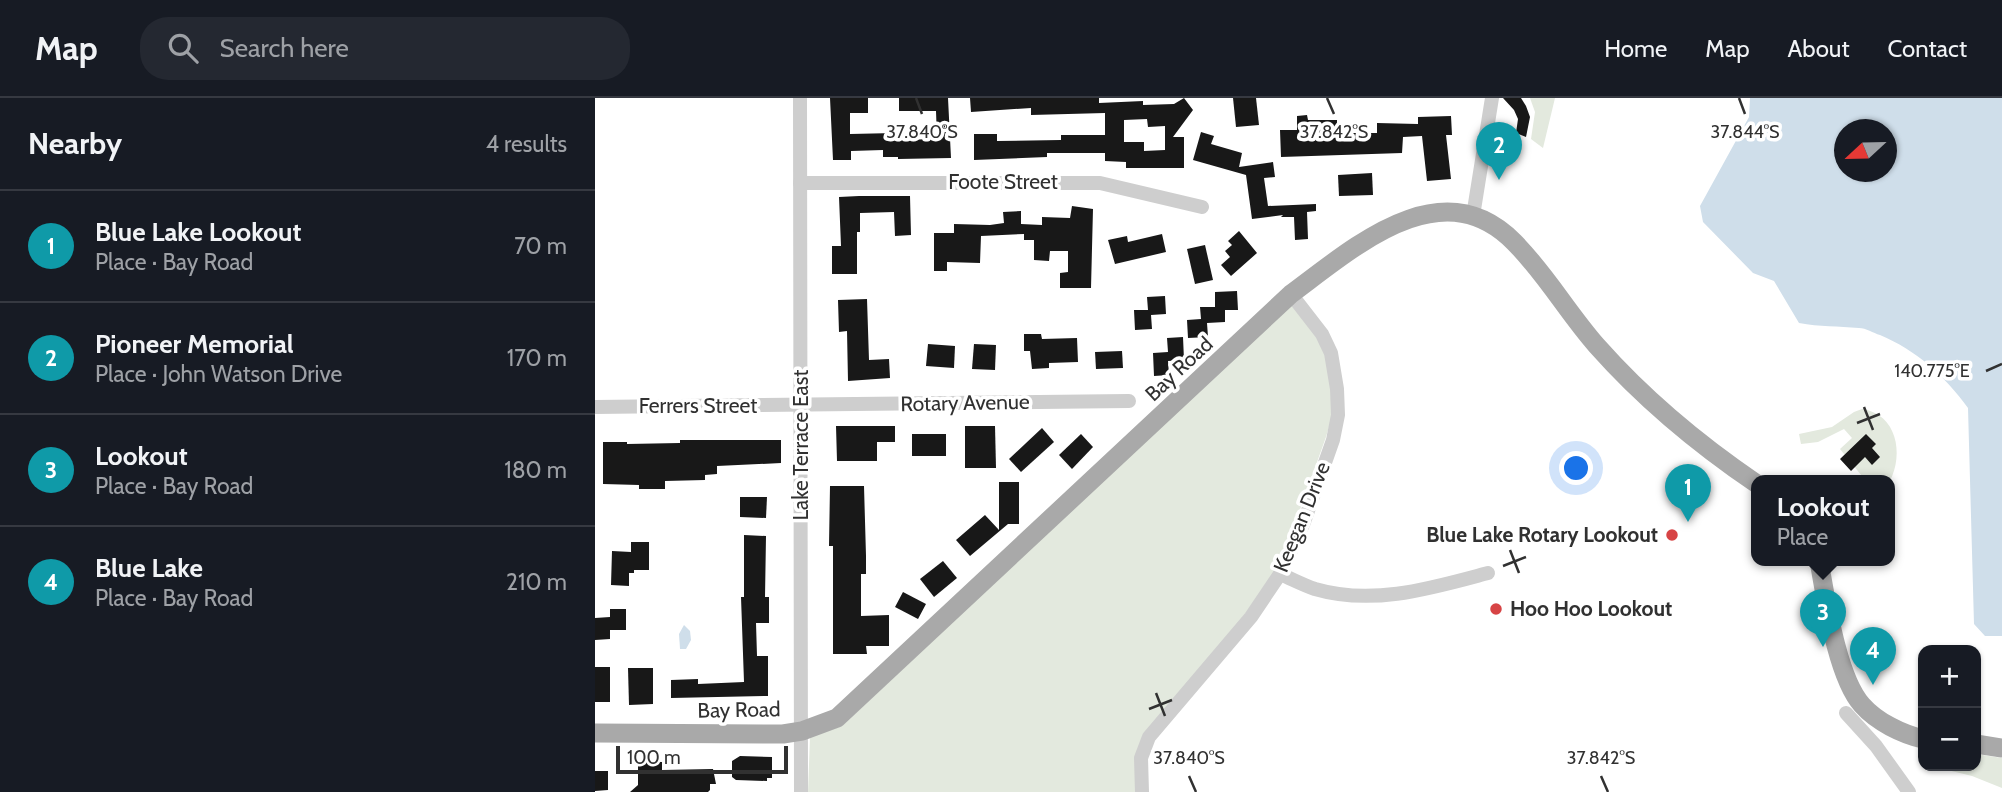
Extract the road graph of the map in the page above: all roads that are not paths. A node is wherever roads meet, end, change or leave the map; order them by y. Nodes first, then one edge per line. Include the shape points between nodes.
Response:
1 (800, 98) edge
2 (1492, 98) edge
3 (800, 183) junction
4 (1202, 206) dead end
5 (1473, 216) junction
6 (1291, 294) junction
7 (1129, 401) dead end
8 (800, 406) junction
9 (595, 407) edge
10 (1751, 480) edge
11 (1820, 566) edge
12 (1487, 573) dead end
13 (1280, 574) junction
14 (1846, 713) dead end
15 (802, 731) junction
16 (595, 733) edge
17 (1918, 737) edge
18 (1981, 745) edge
19 (2002, 748) edge
20 (801, 792) edge
21 (1142, 792) edge
22 (1909, 792) edge

1 - 3 street, Lake Terrace East
2 - 5 street
3 - 4 street, Foote Street via 1100,183
3 - 8 street, Lake Terrace East
5 - 6 main road, Bay Road via 1441,213 1408,218 1381,230
5 - 10 main road, Bay Road via 1511,239 1597,346 1660,409
6 - 13 street, Keegan Drive via 1322,334 1331,354 1338,415 1304,522
6 - 15 main road, Bay Road via 865,693 837,718
7 - 8 street, Rotary Avenue
8 - 9 street, Ferrers Street
8 - 15 street, Lake Terrace East
11 - 17 main road via 1835,641 1861,704 1893,728
12 - 13 street via 1419,592 1373,596 1314,589
13 - 21 street, Keegan Drive via 1251,617 1149,737 1141,758
14 - 22 street
15 - 16 main road, Bay Road
15 - 20 street, Lake Terrace East
18 - 19 main road

